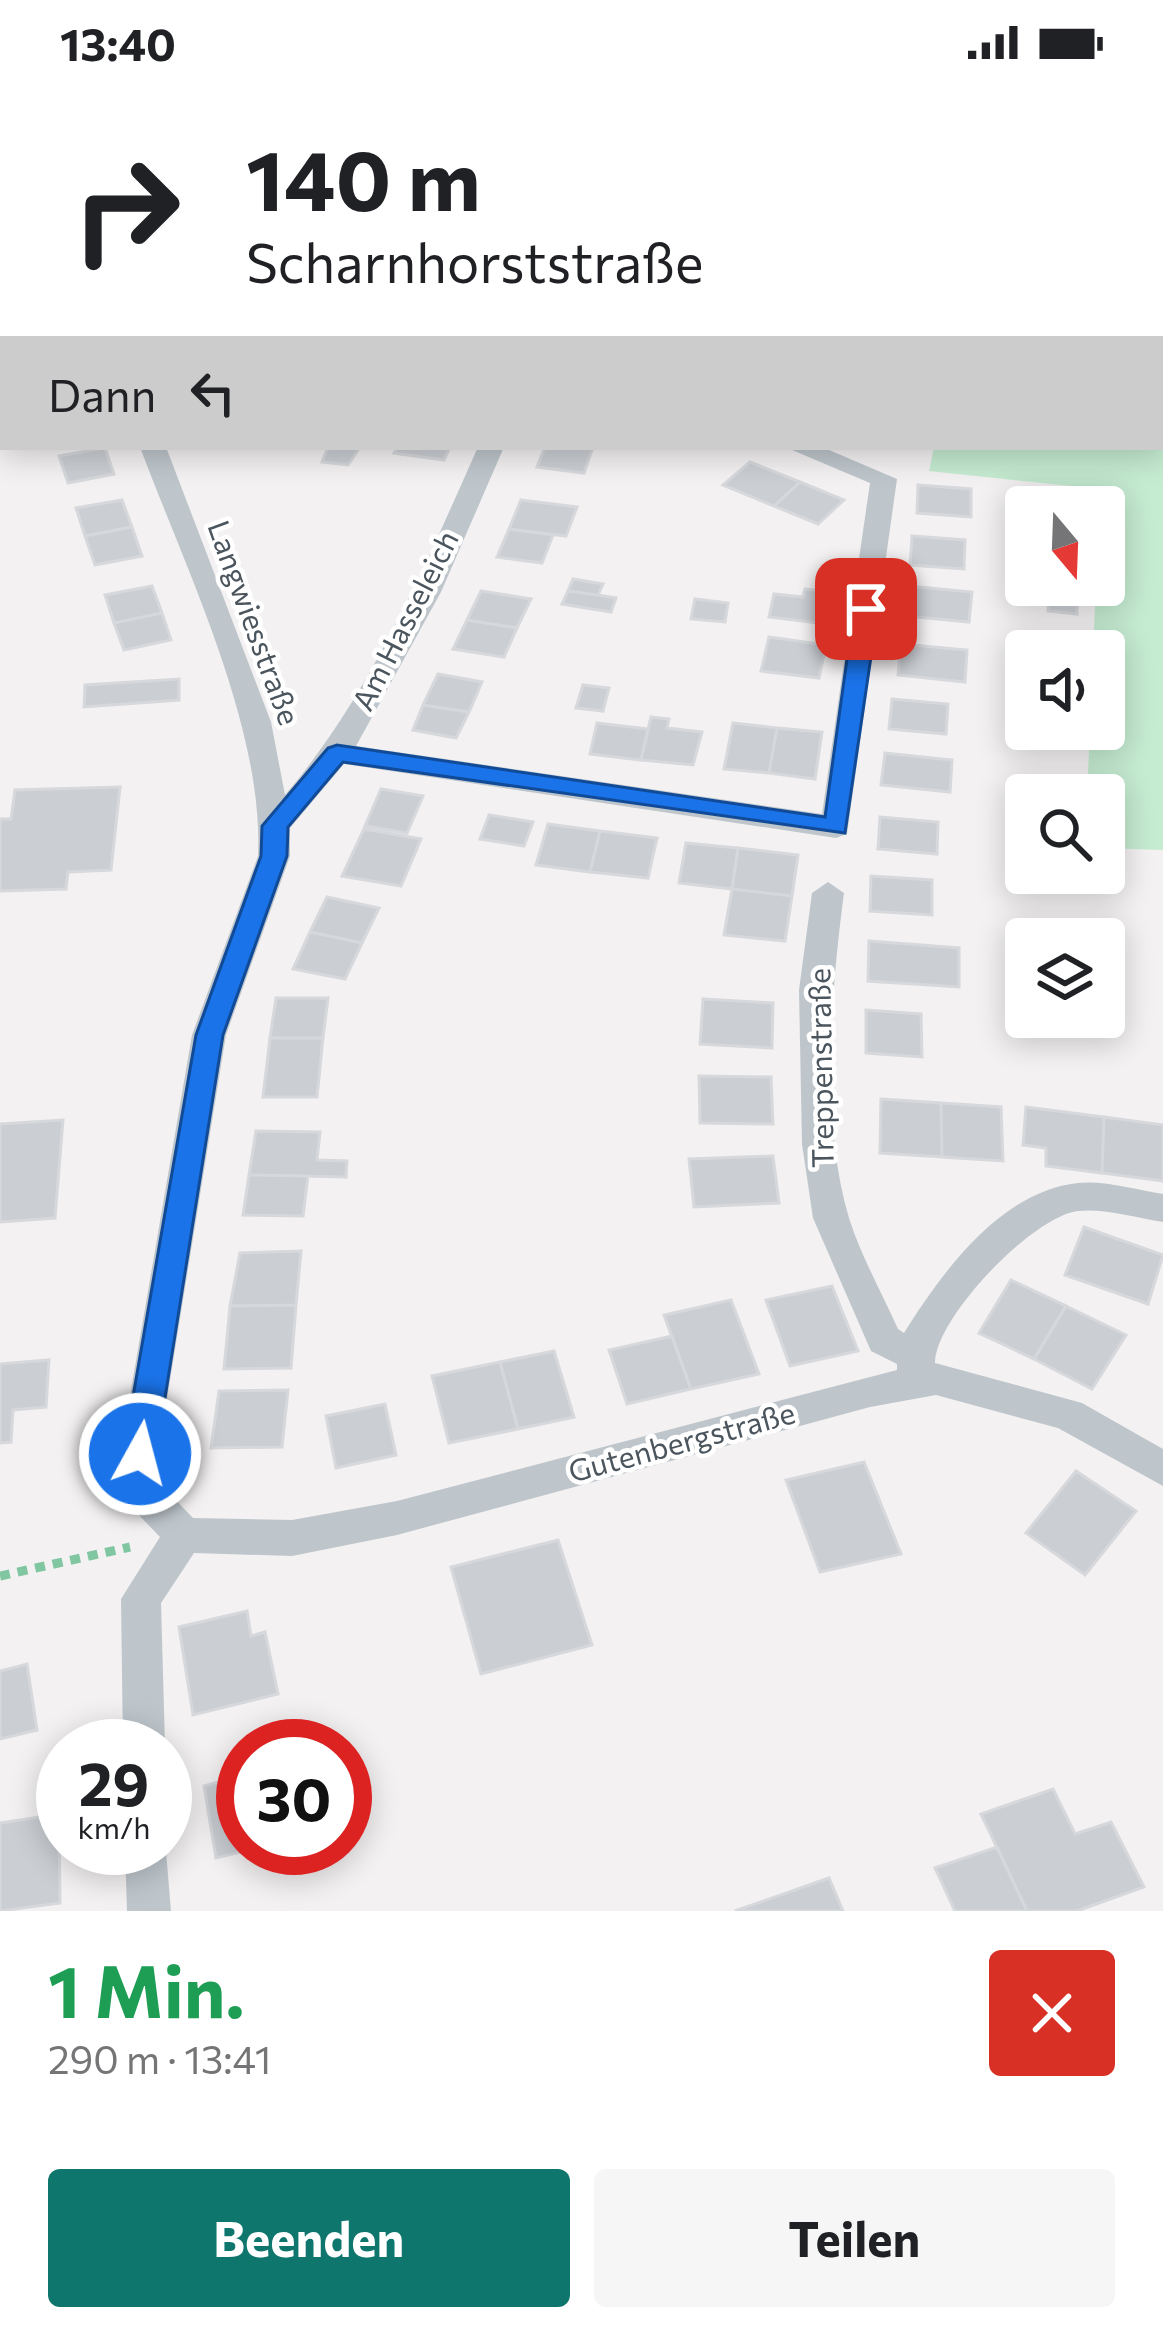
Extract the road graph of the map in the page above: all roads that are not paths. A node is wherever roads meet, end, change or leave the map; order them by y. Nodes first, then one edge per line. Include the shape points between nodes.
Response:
1 (154, 450) edge
2 (490, 450) edge
3 (806, 450) edge
4 (337, 753) junction
5 (275, 826) junction
6 (828, 893) dead end
7 (1163, 1208) edge
8 (916, 1369) junction
9 (1163, 1469) edge
10 (184, 1534) junction
11 (143, 1719) edge
12 (147, 1875) edge
13 (148, 1911) edge

1 - 5 street, Langwiesstraße via 256,722
2 - 4 street, Am Hasseleich via 427,592
3 - 4 street via 884,479 836,827
4 - 5 street, Am Hasseleich
5 - 10 street, Am Hasseleich via 274,856 209,1035 146,1400 140,1454 150,1499
6 - 8 street, Treppenstraße via 815,990 818,1144 831,1219 884,1340
7 - 8 street via 1080,1196 1037,1208 952,1286
8 - 9 street, Gutenbergstraße via 1068,1414
8 - 10 street, Gutenbergstraße via 397,1517 292,1538
10 - 11 street via 140,1599
12 - 13 street

